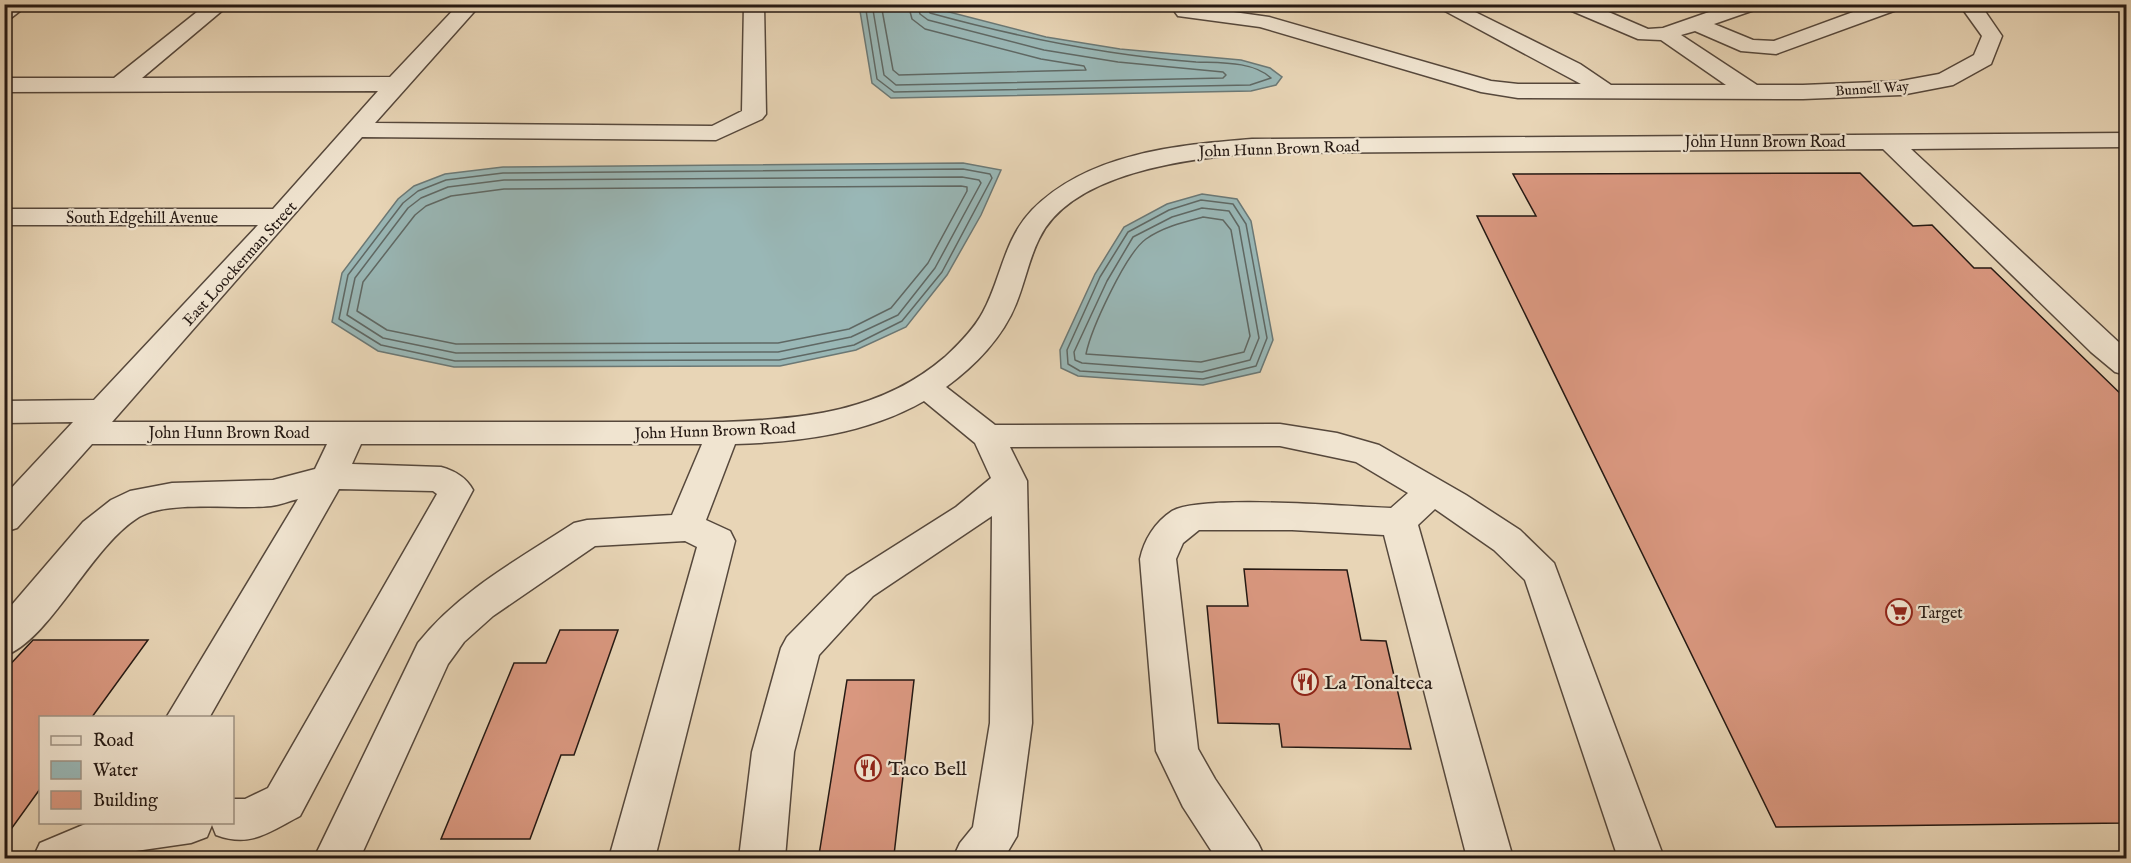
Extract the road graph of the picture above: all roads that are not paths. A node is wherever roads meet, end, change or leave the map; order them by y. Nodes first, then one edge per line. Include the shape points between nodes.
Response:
1 (19, 4) edge
2 (220, 4) edge
3 (471, 4) edge
4 (754, 4) edge
5 (1191, 4) edge
6 (1442, 4) edge
7 (1572, 4) edge
8 (1753, 4) edge
9 (1895, 4) edge
10 (1969, 4) edge
11 (4, 14) edge
12 (1696, 24) junction
13 (1665, 34) junction
14 (122, 83) junction
15 (4, 84) edge
16 (396, 84) junction
17 (1749, 90) junction
18 (1606, 91) junction
19 (358, 130) junction
20 (1888, 140) junction
21 (2127, 140) edge
22 (4, 217) edge
23 (280, 218) junction
24 (2127, 364) edge
25 (926, 387) junction
26 (4, 412) edge
27 (94, 422) junction
28 (350, 432) junction
29 (723, 433) junction
30 (988, 436) junction
31 (328, 478) junction
32 (1010, 481) junction
33 (1432, 491) junction
34 (4, 519) edge
35 (1399, 522) junction
36 (701, 535) junction
37 (4, 640) edge
38 (188, 716) edge
39 (234, 820) edge
40 (182, 824) edge
41 (117, 838) edge
42 (991, 851) edge
43 (57, 858) edge
44 (338, 858) edge
45 (632, 858) edge
46 (762, 858) edge
47 (1242, 858) edge
48 (1490, 858) edge
49 (1641, 858) edge

1 - 11 street
2 - 14 street
3 - 16 street, East Loockerman Street
4 - 19 street via 754,114 716,133
5 - 18 street, Bunnell Way via 1185,12 1262,21 1489,87 1518,91
6 - 18 street via 1572,69
7 - 13 street via 1645,35
8 - 12 street
9 - 12 street via 1776,48 1749,46
10 - 17 street, Bunnell Way via 1992,36 1983,59 1945,80 1901,88
12 - 13 street
13 - 17 street
14 - 15 street
14 - 16 street
16 - 19 street, East Loockerman Street
17 - 18 street, Bunnell Way
19 - 23 street, East Loockerman Street
20 - 21 street, John Hunn Brown Road
20 - 24 street via 2102,345
20 - 25 street, John Hunn Brown Road via 1252,146 1164,155 1095,178 1064,196 1039,218 984,336 962,360
22 - 23 street, South Edgehill Avenue
23 - 27 street, East Loockerman Street
25 - 29 street, John Hunn Brown Road via 829,425
25 - 30 street
26 - 27 street, John Hunn Brown Road
27 - 28 street, John Hunn Brown Road
27 - 34 street, East Loockerman Street
28 - 29 street, John Hunn Brown Road
28 - 31 street
29 - 36 street
30 - 32 street
30 - 33 street via 1280,435 1367,453
31 - 37 street via 273,493 142,500 96,531
31 - 38 street
31 - 39 street via 441,479 456,490 284,802 249,820
32 - 42 street via 1011,723
32 - 46 street via 969,516 860,586 801,648 773,752
33 - 35 street
33 - 49 street via 1507,540 1541,573
35 - 47 street via 1199,517 1179,524 1161,546 1158,559 1177,750 1204,801
35 - 48 street
36 - 44 street via 587,533 479,605 450,631 432,656
36 - 45 street
40 - 41 street
41 - 43 street

